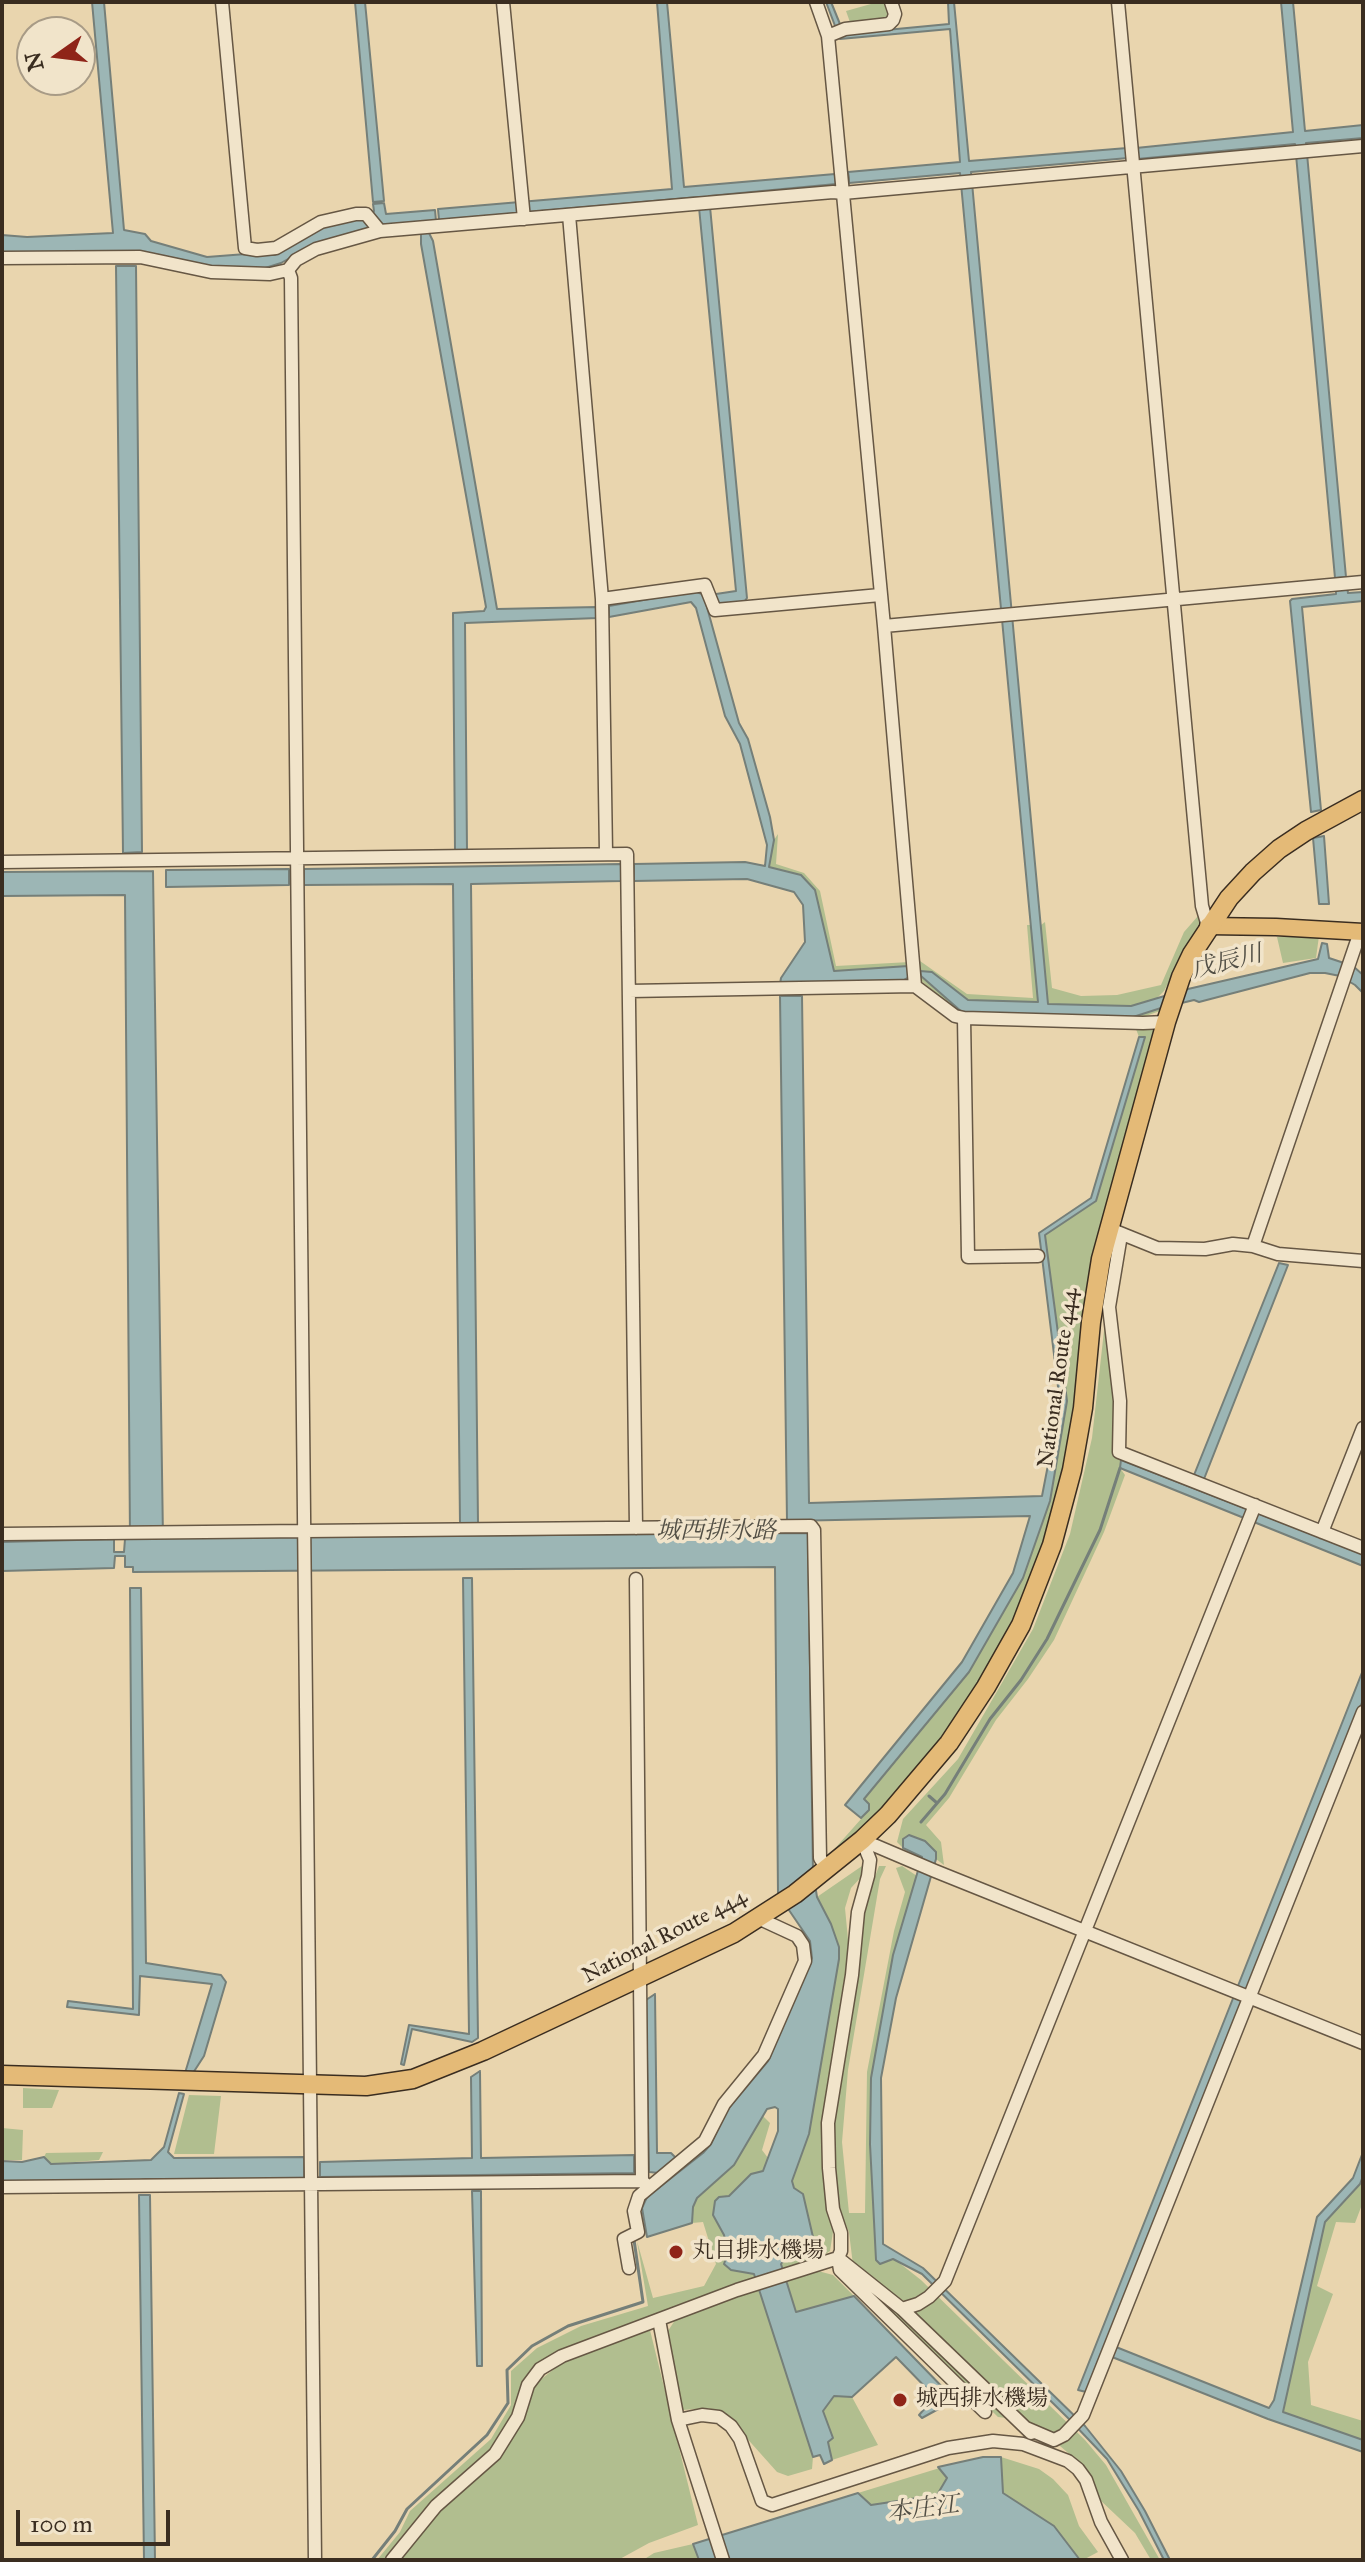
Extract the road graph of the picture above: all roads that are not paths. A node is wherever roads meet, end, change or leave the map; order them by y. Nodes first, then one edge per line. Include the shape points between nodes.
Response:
1 (222, 2) edge
2 (503, 2) edge
3 (816, 2) edge
4 (891, 2) edge
5 (1118, 2) edge
6 (836, 32) junction
7 (1363, 146) edge
8 (1134, 167) junction
9 (843, 193) junction
10 (523, 212) junction
11 (569, 215) junction
12 (375, 224) junction
13 (2, 258) edge
14 (288, 270) junction
15 (1363, 582) edge
16 (880, 595) junction
17 (602, 599) junction
18 (1174, 599) junction
19 (884, 626) junction
20 (1363, 800) edge
21 (606, 853) junction
22 (296, 858) junction
23 (2, 862) edge
24 (1208, 926) junction
25 (1362, 932) edge
26 (915, 986) junction
27 (629, 991) junction
28 (964, 1018) junction
29 (1166, 1022) junction
30 (1115, 1231) junction
31 (1253, 1246) junction
32 (1038, 1256) dead end
33 (1363, 1261) edge
34 (1363, 1428) edge
35 (1255, 1505) junction
36 (636, 1528) junction
37 (1322, 1532) junction
38 (304, 1533) junction
39 (2, 1534) edge
40 (1363, 1548) edge
41 (636, 1579) dead end
42 (1363, 1712) edge
43 (862, 1840) junction
44 (824, 1871) junction
45 (764, 1914) junction
46 (1085, 1931) junction
47 (640, 1978) junction
48 (1248, 1997) junction
49 (1363, 2043) edge
50 (2, 2075) edge
51 (309, 2085) junction
52 (311, 2174) junction
53 (644, 2174) junction
54 (2, 2187) edge
55 (838, 2258) junction
56 (629, 2268) dead end
57 (902, 2309) junction
58 (659, 2320) junction
59 (985, 2412) dead end
60 (678, 2420) junction
61 (1026, 2428) junction
62 (1046, 2452) junction
63 (315, 2560) edge
64 (392, 2560) edge
65 (723, 2560) edge
66 (1122, 2560) edge

1 - 12 street via 245,248 276,248 321,222 356,214 366,214
2 - 10 street
3 - 6 street
4 - 6 street via 895,14 889,24
5 - 8 street
6 - 9 street
7 - 8 street
8 - 9 street
8 - 18 street
9 - 11 street
9 - 16 street
10 - 11 street
10 - 12 street
11 - 17 street
12 - 14 street via 316,249
13 - 14 street via 140,257 211,272
14 - 22 street
15 - 18 street
16 - 17 street via 715,610 705,585
16 - 19 street
17 - 21 street
18 - 19 street
18 - 24 street
19 - 26 street
20 - 24 highway, National Route 444 via 1279,849
21 - 22 street
21 - 27 street via 627,854
22 - 23 street
22 - 38 street
24 - 25 main road
24 - 29 highway, National Route 444 via 1181,977
25 - 31 street
26 - 27 street
26 - 28 street
27 - 36 street
28 - 29 street
28 - 32 street via 968,1257
29 - 30 highway, National Route 444
30 - 31 street via 1157,1248
30 - 35 street via 1109,1307 1120,1401 1119,1452
30 - 43 highway, National Route 444 via 1096,1286 1072,1470 1052,1545 1026,1612 949,1743
31 - 33 street via 1278,1254
34 - 37 street
35 - 37 street
35 - 46 street
36 - 38 street
36 - 44 street via 814,1530
37 - 40 street
38 - 39 street
38 - 51 street
41 - 47 street
42 - 48 street
43 - 44 highway, National Route 444
43 - 46 street
43 - 55 street via 870,1860 828,2123 833,2209 841,2233
44 - 45 highway, National Route 444
45 - 47 highway, National Route 444
45 - 53 street via 797,1936 805,1961 764,2055 724,2104 705,2141
46 - 48 street
46 - 57 street via 945,2281 929,2297
47 - 51 highway, National Route 444 via 413,2079 366,2086
47 - 53 street
48 - 49 street
48 - 61 street via 1083,2415 1054,2440
50 - 51 highway, National Route 444
51 - 52 street
52 - 53 street
52 - 54 street
52 - 63 street
53 - 56 street via 634,2211 638,2232 624,2239
55 - 57 street
55 - 58 street
55 - 59 street via 840,2270
57 - 61 street
58 - 60 street
58 - 64 street via 540,2369 495,2454 436,2506
60 - 62 street via 702,2415 719,2417 731,2426 762,2501 772,2505 948,2448 993,2441
60 - 65 street
61 - 62 street
62 - 66 street via 1068,2461 1086,2480

